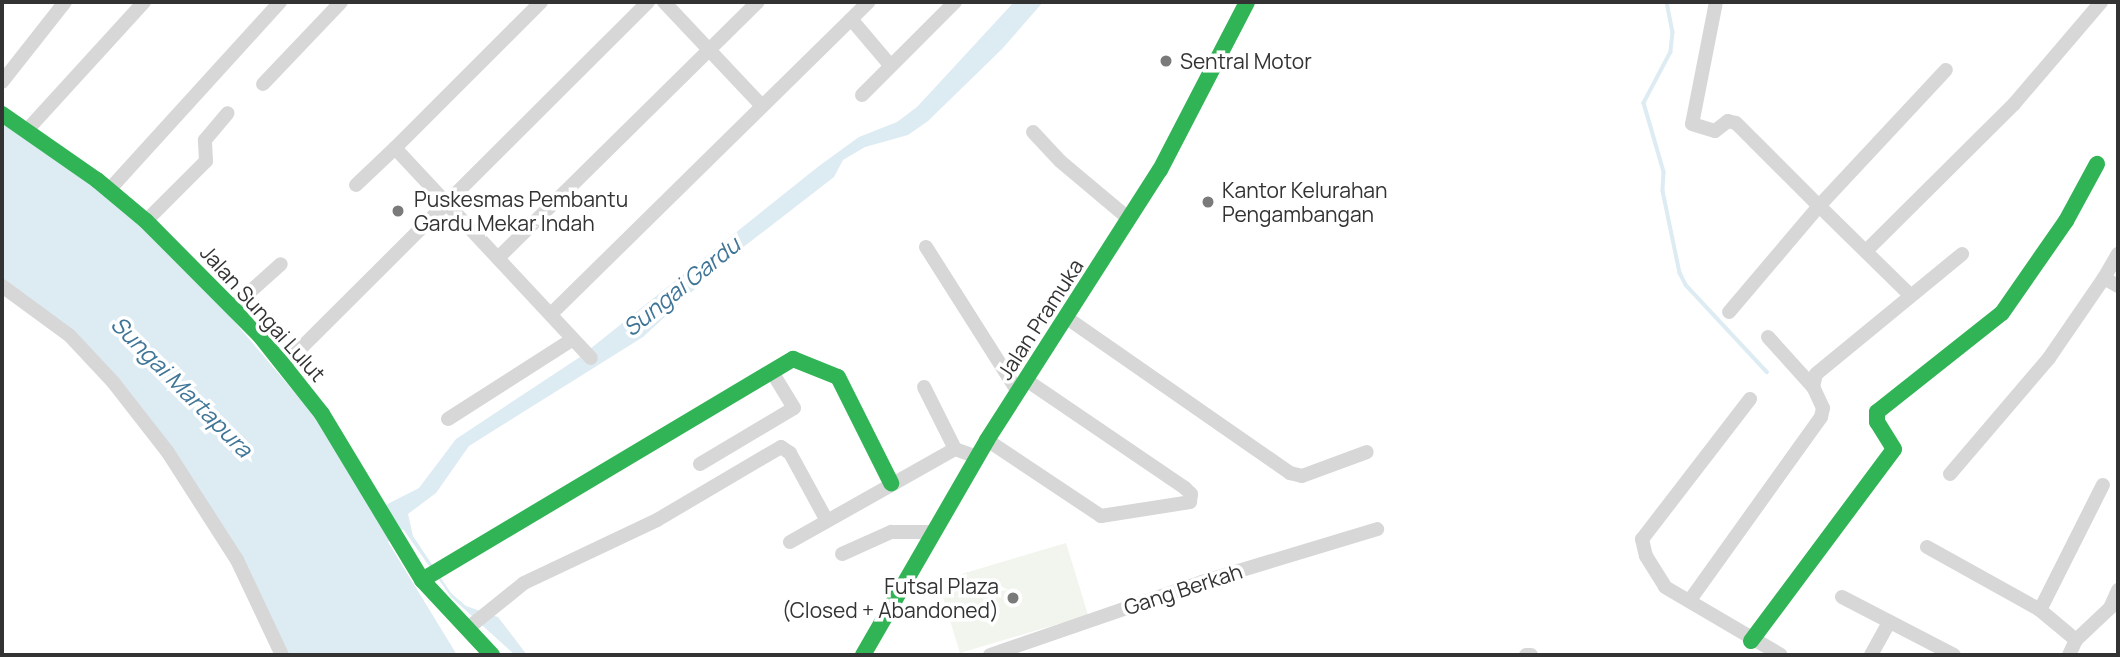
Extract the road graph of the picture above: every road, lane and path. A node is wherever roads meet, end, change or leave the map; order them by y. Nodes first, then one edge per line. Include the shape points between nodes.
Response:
1 (65, 2) edge
2 (144, 2) edge
3 (280, 2) edge
4 (341, 2) edge
5 (541, 2) edge
6 (648, 2) edge
7 (664, 2) edge
8 (758, 2) edge
9 (869, 2) edge
10 (955, 2) edge
11 (1247, 2) edge
12 (1716, 2) edge
13 (2101, 2) edge
14 (851, 19) junction
15 (709, 50) junction
16 (890, 65) junction
17 (1946, 70) dead end
18 (2, 82) edge
19 (262, 84) dead end
20 (862, 95) dead end
21 (762, 106) junction
22 (228, 113) dead end
23 (2, 114) edge
24 (28, 130) junction
25 (1033, 132) dead end
26 (395, 148) junction
27 (2097, 164) dead end
28 (356, 185) dead end
29 (109, 190) junction
30 (443, 204) junction
31 (1818, 206) junction
32 (1129, 219) junction
33 (146, 221) junction
34 (926, 247) dead end
35 (1866, 251) junction
36 (1962, 254) dead end
37 (2118, 254) edge
38 (498, 258) junction
39 (281, 264) dead end
40 (2104, 278) junction
41 (2, 286) edge
42 (2118, 286) edge
43 (1909, 294) junction
44 (233, 307) junction
45 (1729, 312) dead end
46 (551, 314) junction
47 (1067, 318) junction
48 (1768, 337) dead end
49 (573, 339) junction
50 (591, 358) dead end
51 (285, 364) junction
52 (772, 372) junction
53 (1022, 386) junction
54 (924, 387) dead end
55 (1813, 387) junction
56 (1750, 399) dead end
57 (448, 419) dead end
58 (987, 440) junction
59 (955, 449) junction
60 (1367, 452) dead end
61 (977, 457) junction
62 (700, 464) dead end
63 (1950, 474) dead end
64 (891, 483) junction
65 (2103, 485) dead end
66 (827, 521) junction
67 (1377, 529) dead end
68 (933, 532) junction
69 (790, 542) dead end
70 (1927, 547) dead end
71 (842, 554) dead end
72 (429, 575) junction
73 (2118, 590) edge
74 (1842, 597) dead end
75 (1690, 600) junction
76 (2040, 610) junction
77 (1889, 622) junction
78 (471, 625) junction
79 (2076, 640) junction
80 (1751, 641) junction
81 (282, 655) edge
82 (492, 655) edge
83 (863, 655) edge
84 (990, 655) edge
85 (1781, 655) edge
86 (1871, 655) edge
87 (1954, 655) edge
88 (2069, 655) edge

1 - 18 street
2 - 24 street
3 - 29 street
4 - 19 street
5 - 26 street
6 - 30 street
7 - 15 street
8 - 15 street
9 - 14 street
10 - 16 street
11 - 32 main road, Jalan Pramuka via 1191,117
12 - 31 street via 1692,124 1715,131 1728,121 1736,123
13 - 35 street via 2014,104
14 - 16 street
14 - 21 street
15 - 21 street
15 - 38 street
16 - 20 street
17 - 31 street
21 - 46 street
22 - 33 street via 205,140 206,161
23 - 24 main road, Jalan Sungai Lulut
24 - 29 main road, Jalan Sungai Lulut
25 - 32 street
26 - 28 street
26 - 30 street
27 - 80 main road via 2066,221 2002,313 1877,412 1877,422 1894,449
29 - 33 main road, Jalan Sungai Lulut
30 - 38 street
30 - 51 street
31 - 35 street
31 - 45 street
32 - 47 main road, Jalan Pramuka
33 - 44 main road, Jalan Sungai Lulut
34 - 53 street
35 - 43 street
36 - 43 street
37 - 40 street
38 - 46 street
39 - 44 street
40 - 42 street
40 - 63 street via 2034,377
41 - 81 street via 69,336 113,382 167,451 237,560
43 - 55 street via 1820,370
44 - 51 main road, Jalan Sungai Lulut
46 - 49 street
47 - 53 main road, Jalan Pramuka
47 - 60 street via 1290,473 1301,476
48 - 55 street
49 - 50 street
49 - 57 street
51 - 72 main road, Jalan Sungai Lulut via 322,414 405,550
52 - 62 street via 794,408
52 - 64 main road via 793,359 838,377
52 - 72 main road
53 - 58 main road, Jalan Pramuka
53 - 58 street via 1185,488 1191,494 1190,502 1101,516
54 - 59 street
55 - 75 street via 1823,408 1821,417
56 - 75 street via 1642,539 1660,580
58 - 61 main road, Jalan Pramuka
59 - 61 street
59 - 64 street
61 - 68 main road, Jalan Pramuka
64 - 66 street
65 - 76 street
66 - 69 street
66 - 78 street via 790,453 781,447 668,514 524,583
67 - 84 street, Gang Berkah via 1202,582
68 - 71 street via 891,532
68 - 83 main road, Jalan Pramuka
70 - 76 street
72 - 78 main road, Jalan Sungai Lulut
73 - 79 street via 2105,614
74 - 77 street
75 - 80 street
76 - 79 street
77 - 86 street
77 - 87 street
78 - 82 main road, Jalan Sungai Lulut
79 - 88 street
80 - 85 street

